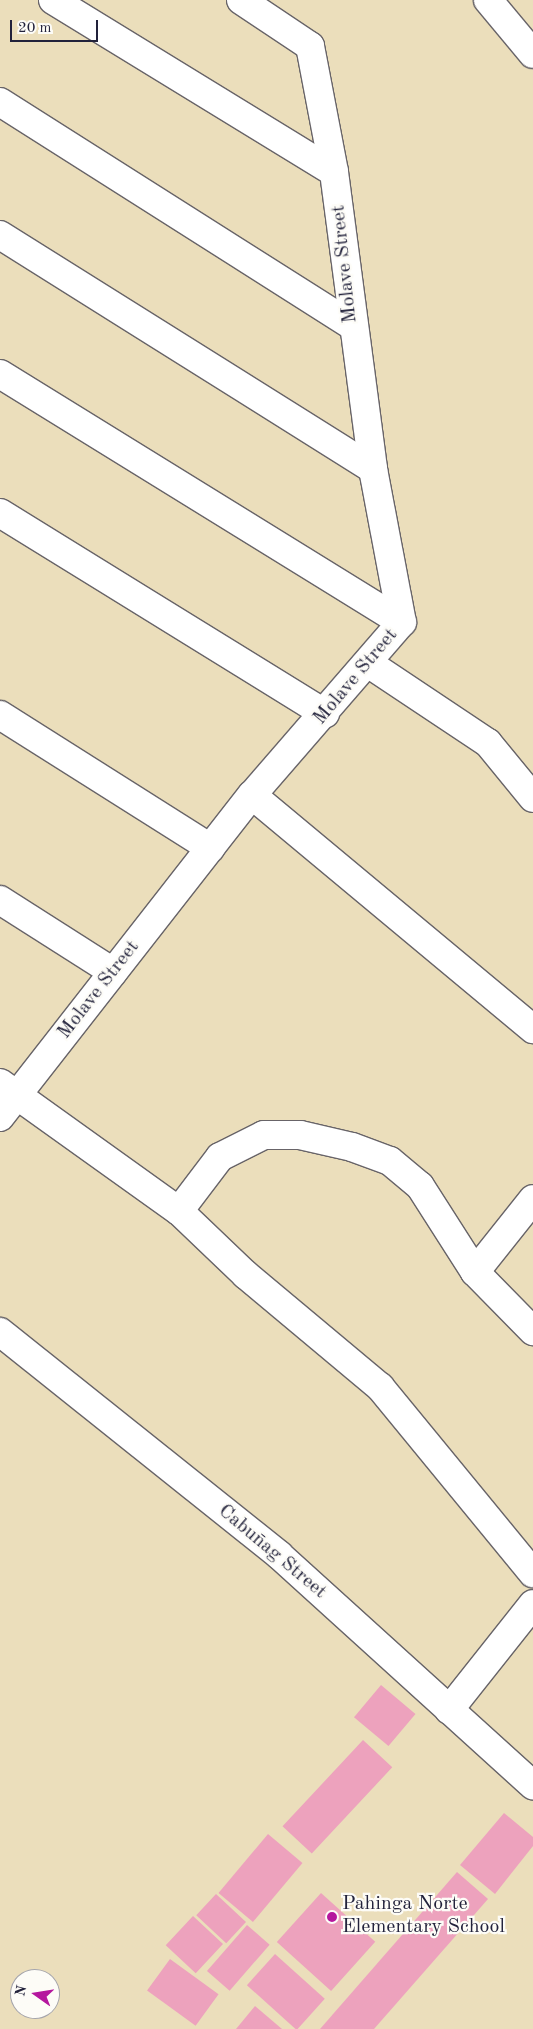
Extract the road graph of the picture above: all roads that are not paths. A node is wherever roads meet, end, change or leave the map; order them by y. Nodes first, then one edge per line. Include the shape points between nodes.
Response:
1 (53, 0) edge
2 (241, 0) edge
3 (488, 0) edge
4 (533, 54) edge
5 (0, 102) edge
6 (334, 172) junction
7 (0, 235) edge
8 (351, 325) junction
9 (0, 374) edge
10 (373, 469) junction
11 (0, 513) edge
12 (402, 622) junction
13 (368, 663) junction
14 (325, 714) junction
15 (0, 715) edge
16 (252, 795) junction
17 (533, 798) edge
18 (210, 848) junction
19 (0, 900) edge
20 (113, 972) junction
21 (533, 1029) edge
22 (9, 1088) edge
23 (0, 1117) edge
24 (533, 1199) edge
25 (179, 1211) junction
26 (475, 1272) junction
27 (533, 1331) edge
28 (0, 1332) edge
29 (533, 1573) edge
30 (533, 1604) edge
31 (450, 1710) junction
32 (533, 1785) edge

1 - 6 street
2 - 6 street, Molave Street via 310,46
3 - 4 street
5 - 8 street
6 - 8 street, Molave Street
7 - 10 street
8 - 10 street, Molave Street
9 - 12 street
10 - 12 street, Molave Street
11 - 14 street
12 - 13 street, Molave Street
13 - 14 street, Molave Street
13 - 17 street via 488,743
14 - 16 street, Molave Street
15 - 18 street
16 - 18 street, Molave Street
16 - 21 street
18 - 20 street, Molave Street
19 - 20 street
20 - 22 street, Molave Street
22 - 23 street, Molave Street
22 - 25 street
24 - 26 street
25 - 26 street via 220,1157 264,1135 300,1135 390,1161 420,1186
25 - 29 street via 246,1275 380,1387
26 - 27 street
28 - 31 street, Cabuñag Street via 279,1555
30 - 31 street
31 - 32 street, Cabuñag Street

